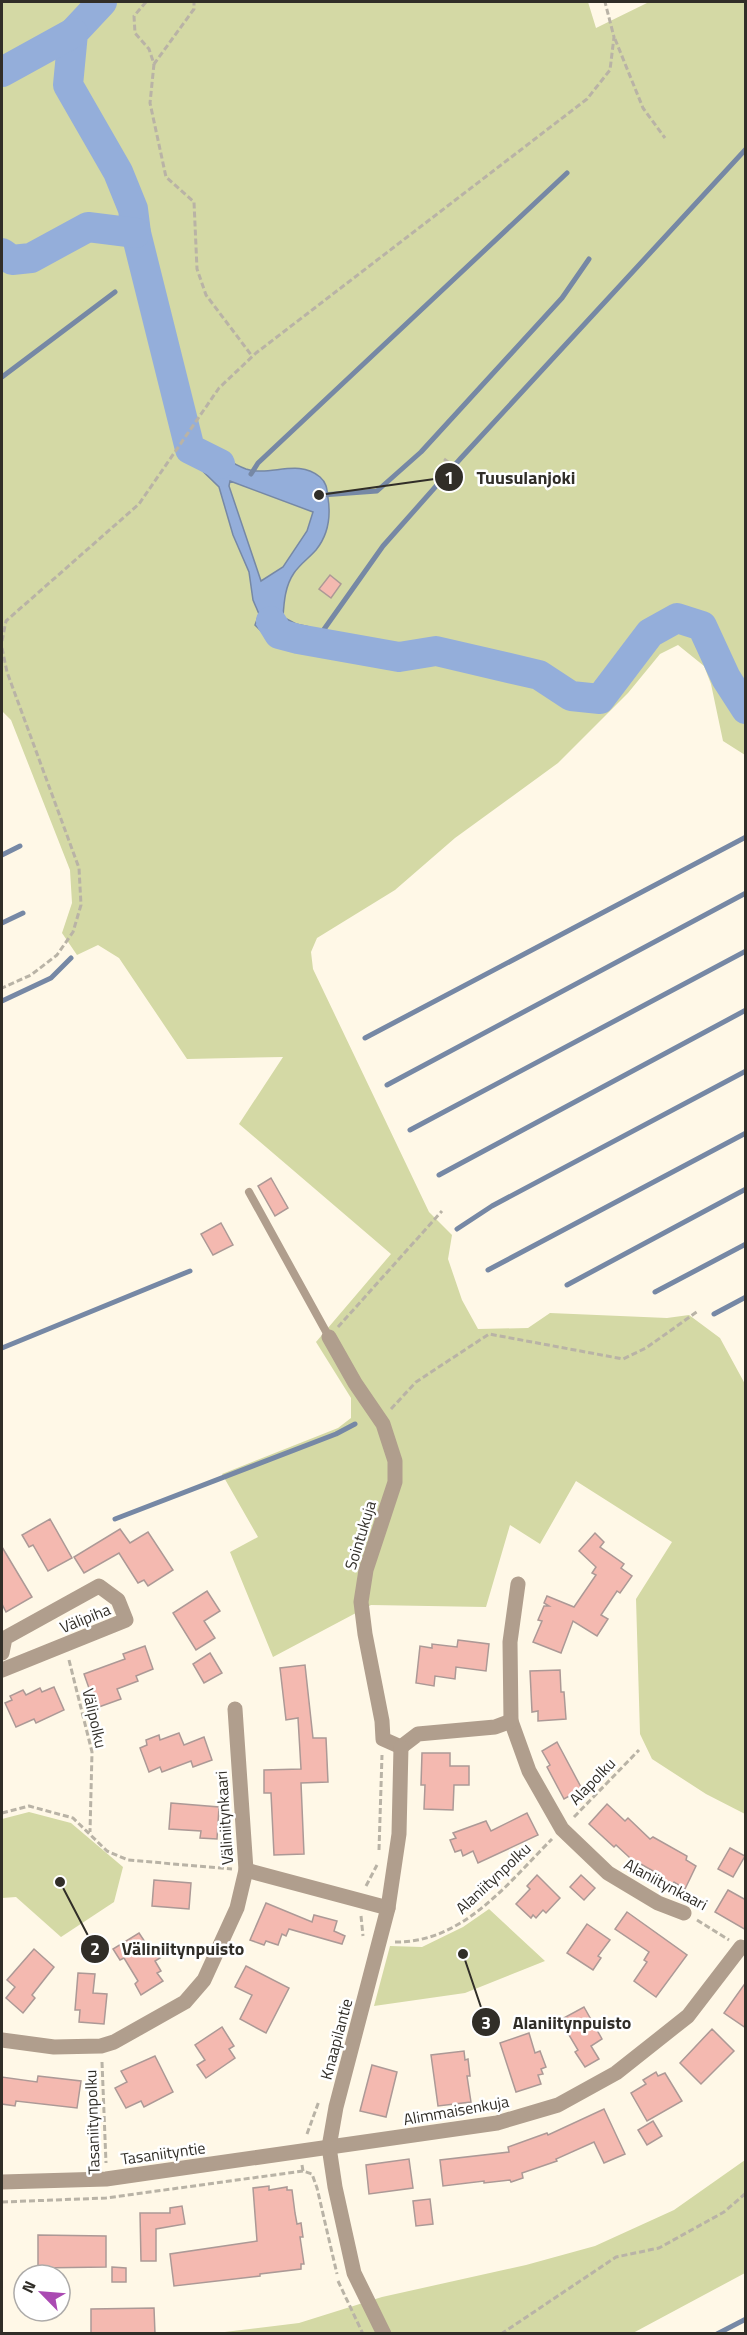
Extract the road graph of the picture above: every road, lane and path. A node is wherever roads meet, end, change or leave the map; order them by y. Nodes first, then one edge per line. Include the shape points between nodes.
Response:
1 (146, 2) edge
2 (194, 2) edge
3 (605, 2) edge
4 (614, 37) junction
5 (154, 64) junction
6 (665, 138) dead end
7 (252, 356) junction
8 (444, 459) dead end
9 (463, 473) dead end
10 (2, 641) edge
11 (2, 648) edge
12 (2, 988) edge
13 (249, 1192) dead end
14 (442, 1211) dead end
15 (698, 1311) dead end
16 (329, 1337) junction
17 (383, 1424) junction
18 (518, 1584) dead end
19 (65, 1646) junction
20 (2, 1653) edge
21 (2, 1670) edge
22 (235, 1709) dead end
23 (511, 1721) junction
24 (383, 1739) junction
25 (401, 1747) junction
26 (639, 1750) dead end
27 (2, 1813) edge
28 (562, 1829) junction
29 (90, 1832) junction
30 (379, 1851) dead end
31 (379, 1862) dead end
32 (246, 1870) junction
33 (361, 1902) junction
34 (388, 1908) junction
35 (684, 1912) joint
36 (381, 1941) junction
37 (741, 1947) joint
38 (2, 2040) edge
39 (101, 2046) junction
40 (322, 2091) dead end
41 (329, 2147) junction
42 (300, 2151) junction
43 (303, 2171) dead end
44 (106, 2180) junction
45 (2, 2182) edge
46 (746, 2193) edge
47 (106, 2198) junction
48 (2, 2202) edge
49 (384, 2334) edge
50 (501, 2334) edge

1 - 5 path via 134,16 135,33 149,49
2 - 5 path via 194,9
3 - 4 path
4 - 6 path via 643,108
4 - 7 path via 610,70 587,99
5 - 7 path via 150,103 166,177 194,202 197,269 206,295
7 - 10 path via 219,388 139,504 6,621
8 - 9 path
11 - 12 path via 7,672 79,868 81,905 73,932 57,955 31,975
13 - 16 lane
14 - 16 path
15 - 17 path via 646,1348 622,1359 489,1334 416,1382 394,1403
16 - 17 street, Sointukuja
17 - 24 street, Sointukuja via 395,1461 395,1482 366,1570 361,1602
18 - 23 street, Alaniitynkaari via 510,1642
19 - 20 street, Välipiha via 126,1620 118,1600 99,1586 5,1638
19 - 21 street, Välipiha
19 - 29 path, Välipolku via 92,1752
22 - 32 street, Väliniitynkaari
23 - 25 street via 495,1727 418,1734
23 - 28 street, Alaniitynkaari via 529,1771
24 - 25 street
24 - 30 path
25 - 34 street, Knaapilantie via 399,1834
26 - 28 path, Alapolku
27 - 29 path via 30,1806 73,1818
28 - 35 street, Alaniitynkaari via 608,1873 658,1903
28 - 36 path, Alaniitynpolku via 460,1925 429,1938
29 - 32 path via 107,1851 128,1860
31 - 33 path
32 - 33 street
32 - 39 street, Väliniitynkaari via 237,1908 204,1980 185,2002
33 - 34 street
33 - 36 path, Alaniitynpolku via 363,1938
34 - 36 street, Knaapilantie
35 - 37 path, Alaniitynkaari
36 - 41 street, Knaapilantie via 336,2107
37 - 41 street, Alimmaisenkuja via 688,2016 616,2073 558,2105 497,2124
38 - 39 street, Väliniitynkaari via 54,2047
39 - 44 path, Tasaniitynpolku
40 - 42 path via 307,2135 300,2140
41 - 42 street, Tasaniityntie
41 - 49 street, Knaapilantie via 354,2272
42 - 44 street, Tasaniityntie
43 - 47 path
44 - 45 street, Tasaniityntie
44 - 47 path, Tasaniitynpolku
46 - 50 path via 724,2212 659,2248 616,2257
47 - 48 path

